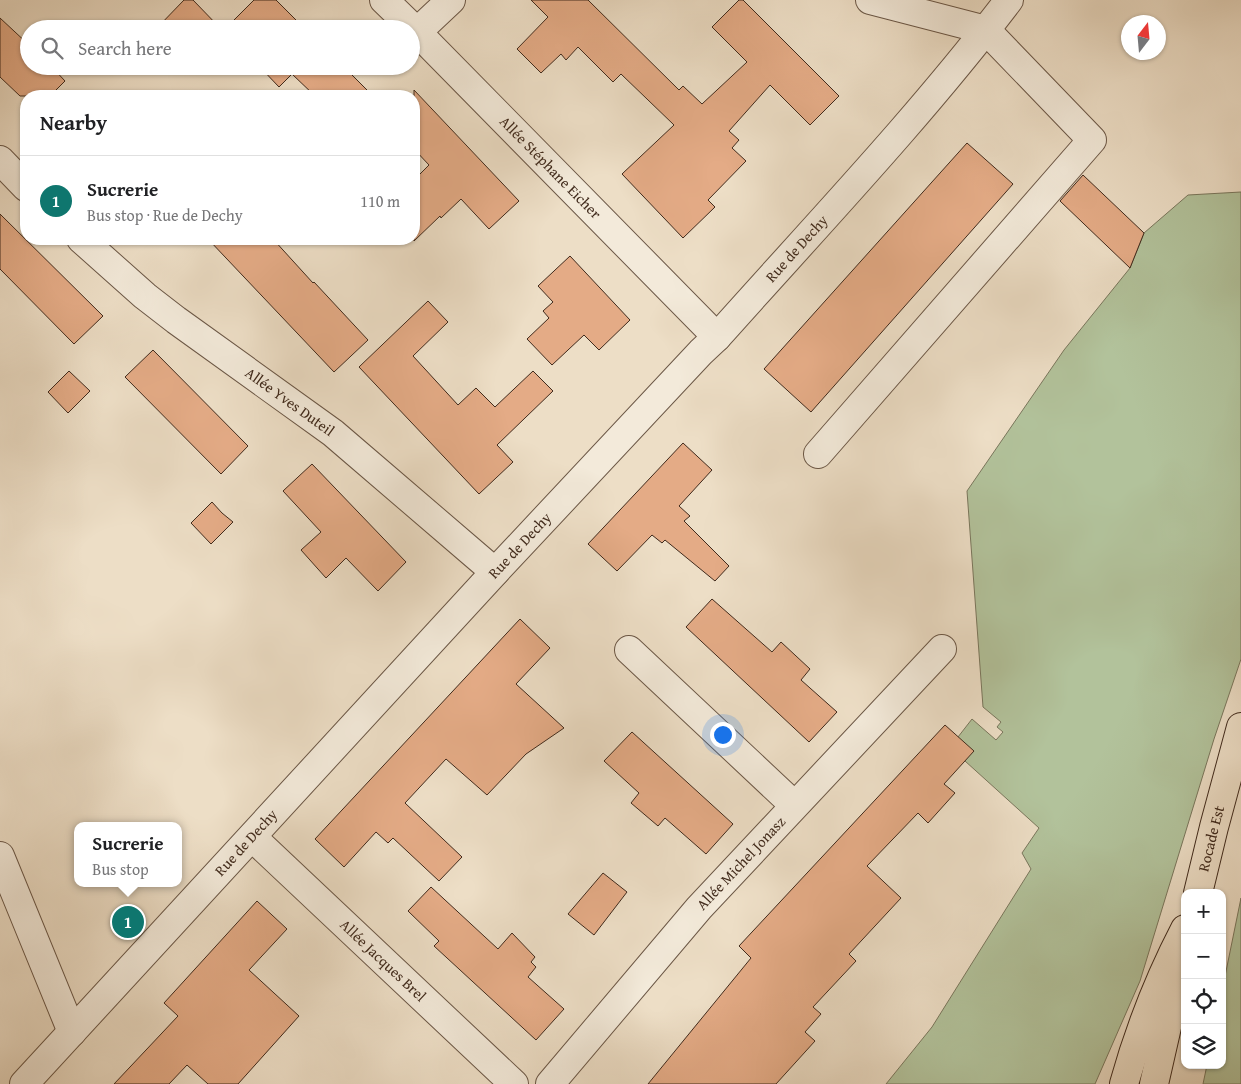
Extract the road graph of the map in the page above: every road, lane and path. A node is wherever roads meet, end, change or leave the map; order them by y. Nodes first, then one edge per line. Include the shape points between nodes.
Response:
1 (384, 0) edge
2 (451, 0) edge
3 (870, 0) edge
4 (1009, 0) edge
5 (405, 20) edge
6 (420, 29) edge
7 (986, 30) junction
8 (420, 35) edge
9 (0, 160) edge
10 (20, 181) edge
11 (88, 245) edge
12 (717, 337) junction
13 (818, 454) dead end
14 (494, 572) junction
15 (942, 649) dead end
16 (629, 650) dead end
17 (1241, 727) edge
18 (794, 806) junction
19 (252, 836) junction
20 (0, 856) edge
21 (1199, 889) edge
22 (1182, 934) edge
23 (1181, 967) edge
24 (72, 1032) junction
25 (24, 1084) edge
26 (514, 1084) edge
27 (550, 1084) edge
28 (1124, 1084) edge
29 (1154, 1084) edge

1 - 5 street, Allée Stéphane Eicher
2 - 6 street
3 - 7 street
4 - 7 street, Rue de Dechy
7 - 12 street, Rue de Dechy via 886,149
7 - 13 street via 1092,140
8 - 12 street, Allée Stéphane Eicher
9 - 10 street
11 - 14 street, Allée Yves Duteil via 176,320 333,433
12 - 14 street, Rue de Dechy
14 - 19 street, Rue de Dechy
15 - 18 street, Allée Michel Jonasz
16 - 18 street
17 - 21 highway, Rocade Est
18 - 27 street, Allée Michel Jonasz via 668,943
19 - 24 street, Rue de Dechy
19 - 26 street, Allée Jacques Brel
20 - 24 street
22 - 28 highway via 1143,1022
23 - 29 highway
24 - 25 street, Rue de Dechy

